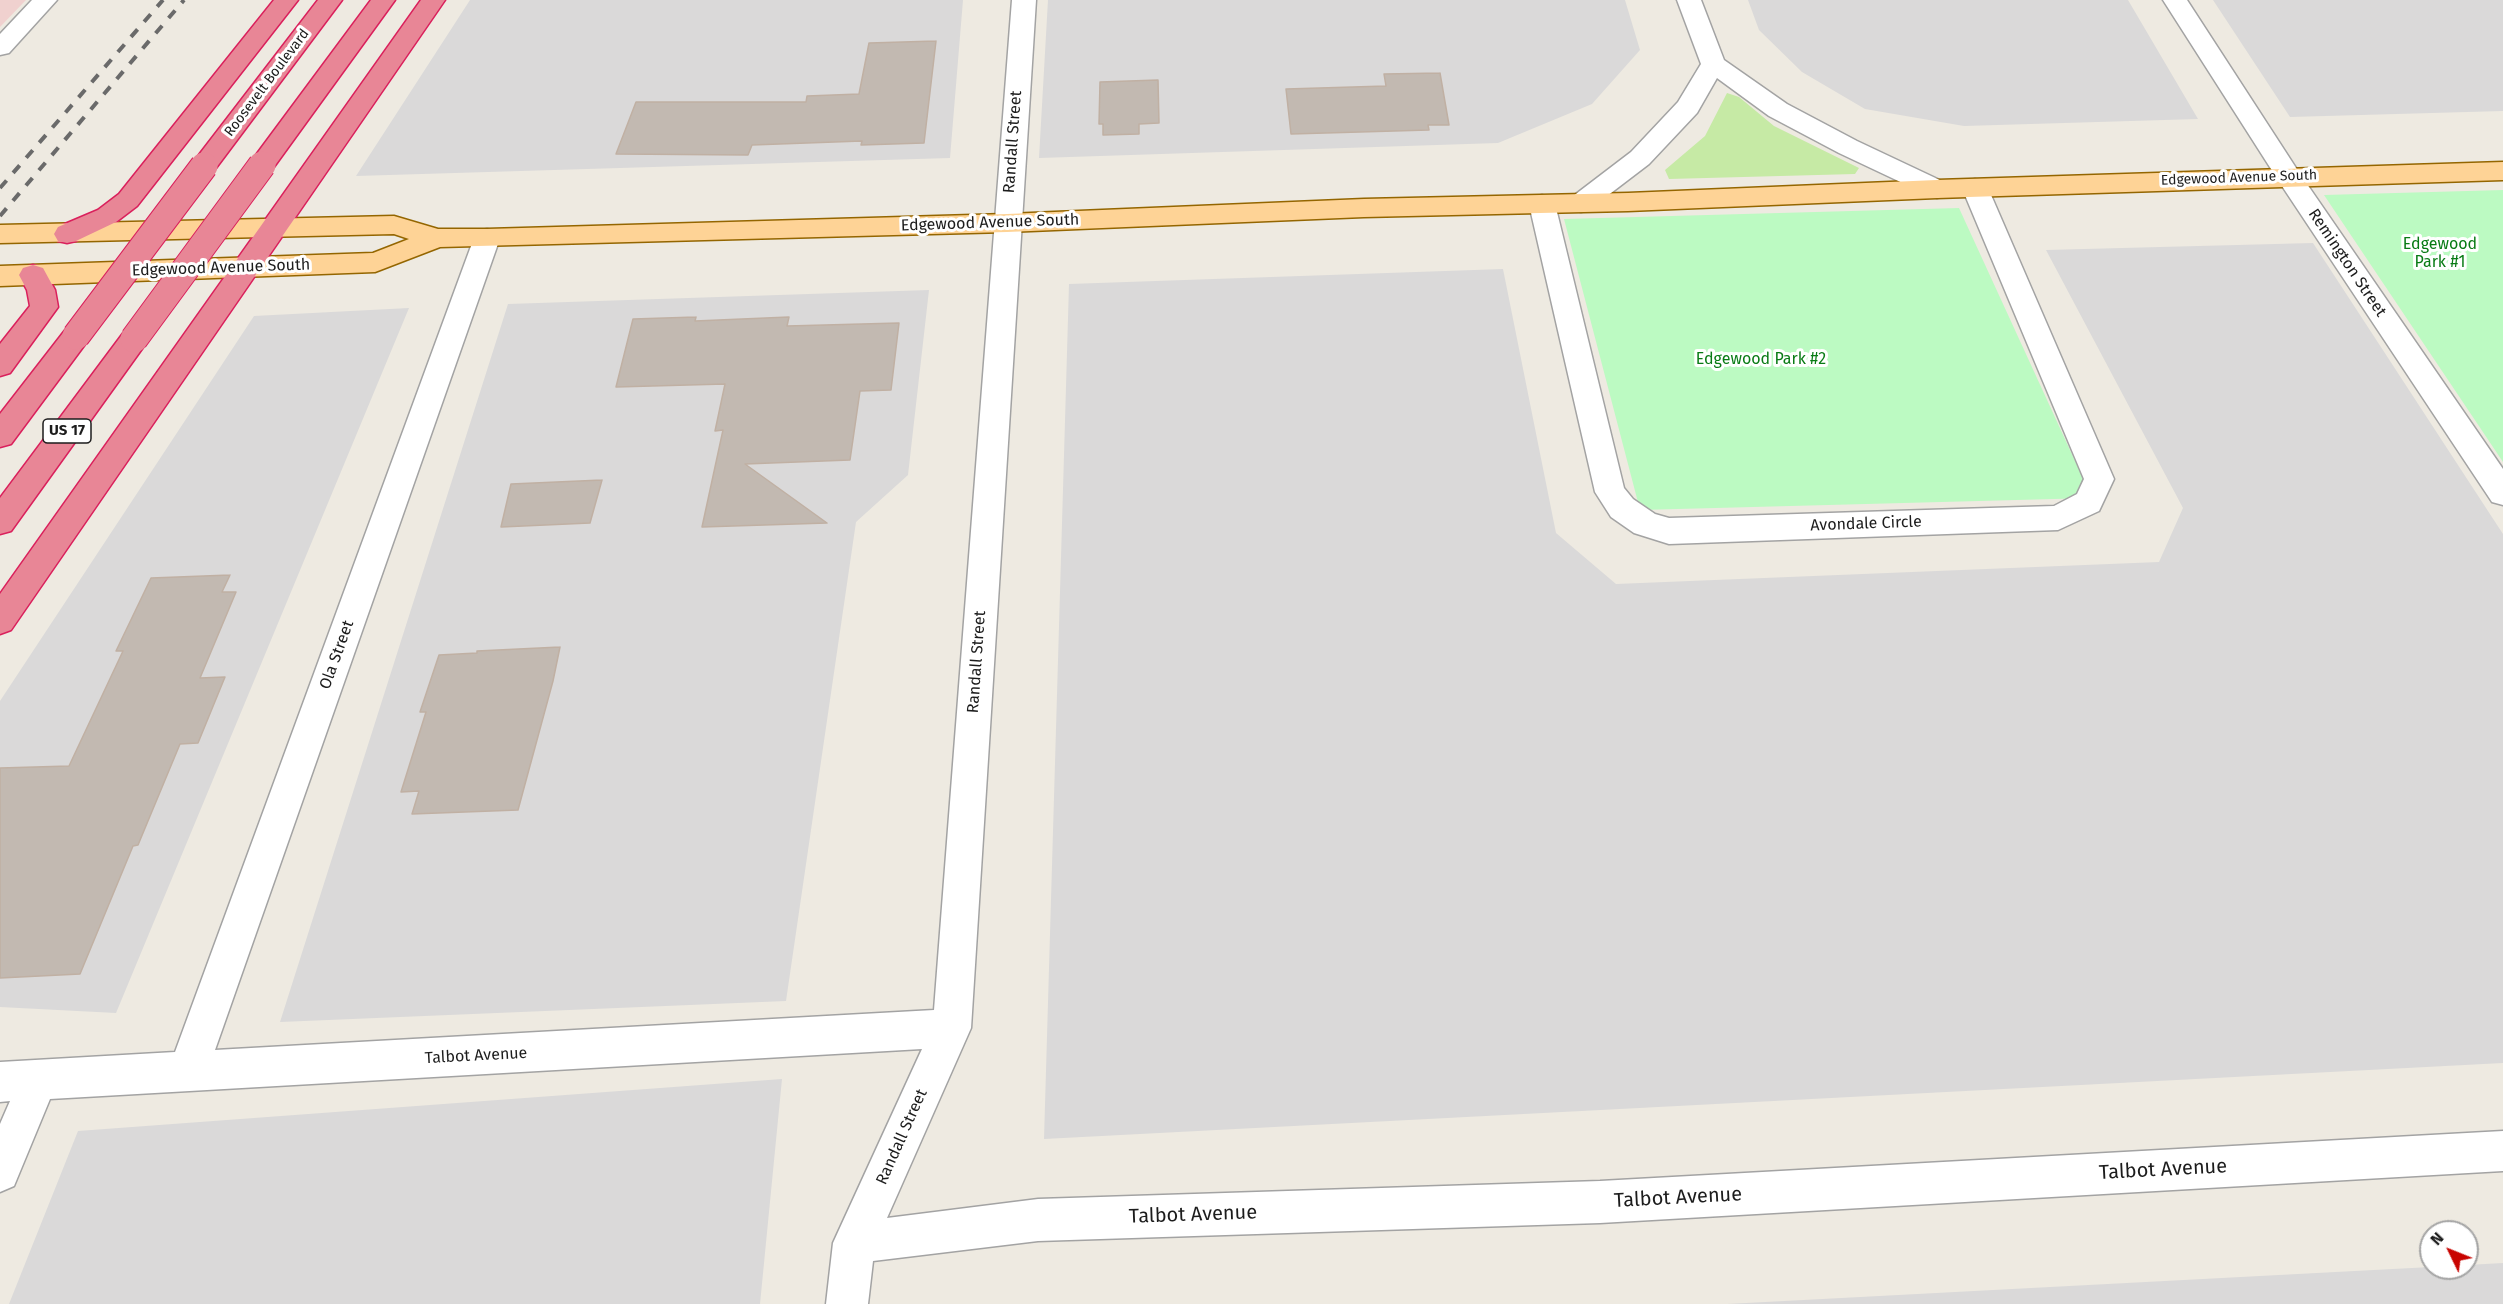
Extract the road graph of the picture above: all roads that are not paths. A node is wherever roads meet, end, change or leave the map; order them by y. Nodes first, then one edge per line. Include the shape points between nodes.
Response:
1 (45, 0) edge
2 (286, 0) edge
3 (330, 0) edge
4 (383, 0) edge
5 (433, 0) edge
6 (1024, 0) edge
7 (1689, 0) edge
8 (2175, 0) edge
9 (0, 48) edge
10 (1713, 64) junction
11 (2503, 171) edge
12 (2289, 177) junction
13 (1974, 188) junction
14 (1937, 189) junction
15 (1581, 203) junction
16 (1542, 204) junction
17 (1007, 223) junction
18 (274, 228) junction
19 (0, 234) edge
20 (67, 234) junction
21 (438, 238) junction
22 (487, 238) junction
23 (247, 267) junction
24 (0, 276) edge
25 (33, 276) junction
26 (0, 365) edge
27 (0, 436) edge
28 (2503, 492) edge
29 (0, 522) edge
30 (0, 620) edge
31 (952, 1028) junction
32 (187, 1072) junction
33 (19, 1081) edge
34 (2503, 1151) edge
35 (0, 1172) edge
36 (854, 1243) junction
37 (847, 1304) edge

1 - 9 street
2 - 20 highway via 128,200 106,216
3 - 27 highway, Roosevelt Boulevard / US 17, bridge
4 - 29 highway, US 17, bridge
5 - 18 highway
6 - 17 street, Randall Street
7 - 10 street
8 - 12 street, Remington Street
10 - 14 street via 1778,110
10 - 15 street via 1688,107 1640,158
11 - 12 main road, Edgewood Avenue South
12 - 13 main road, Edgewood Avenue South
12 - 28 street, Remington Street
13 - 14 main road
13 - 16 street, Avondale Circle via 2099,479 2088,502 2058,518 1669,531 1645,524 1622,508 1610,492
14 - 15 main road
15 - 16 main road
16 - 17 main road, Edgewood Avenue South
17 - 22 main road, Edgewood Avenue South
17 - 31 street, Randall Street
18 - 20 main road, Edgewood Avenue South
18 - 21 main road, Edgewood Avenue South via 394,225
18 - 23 highway
19 - 20 main road, Edgewood Avenue South
21 - 22 main road, Edgewood Avenue South
21 - 23 main road, Edgewood Avenue South via 375,262
22 - 32 street, Ola Street
23 - 25 main road, Edgewood Avenue South
23 - 30 highway
24 - 25 main road, Edgewood Avenue South
25 - 26 highway via 45,307
31 - 32 street, Talbot Avenue
31 - 36 street, Randall Street
32 - 33 street, Talbot Avenue
33 - 35 street
34 - 36 street, Talbot Avenue via 1600,1202 1038,1220
36 - 37 street, Randall Street

